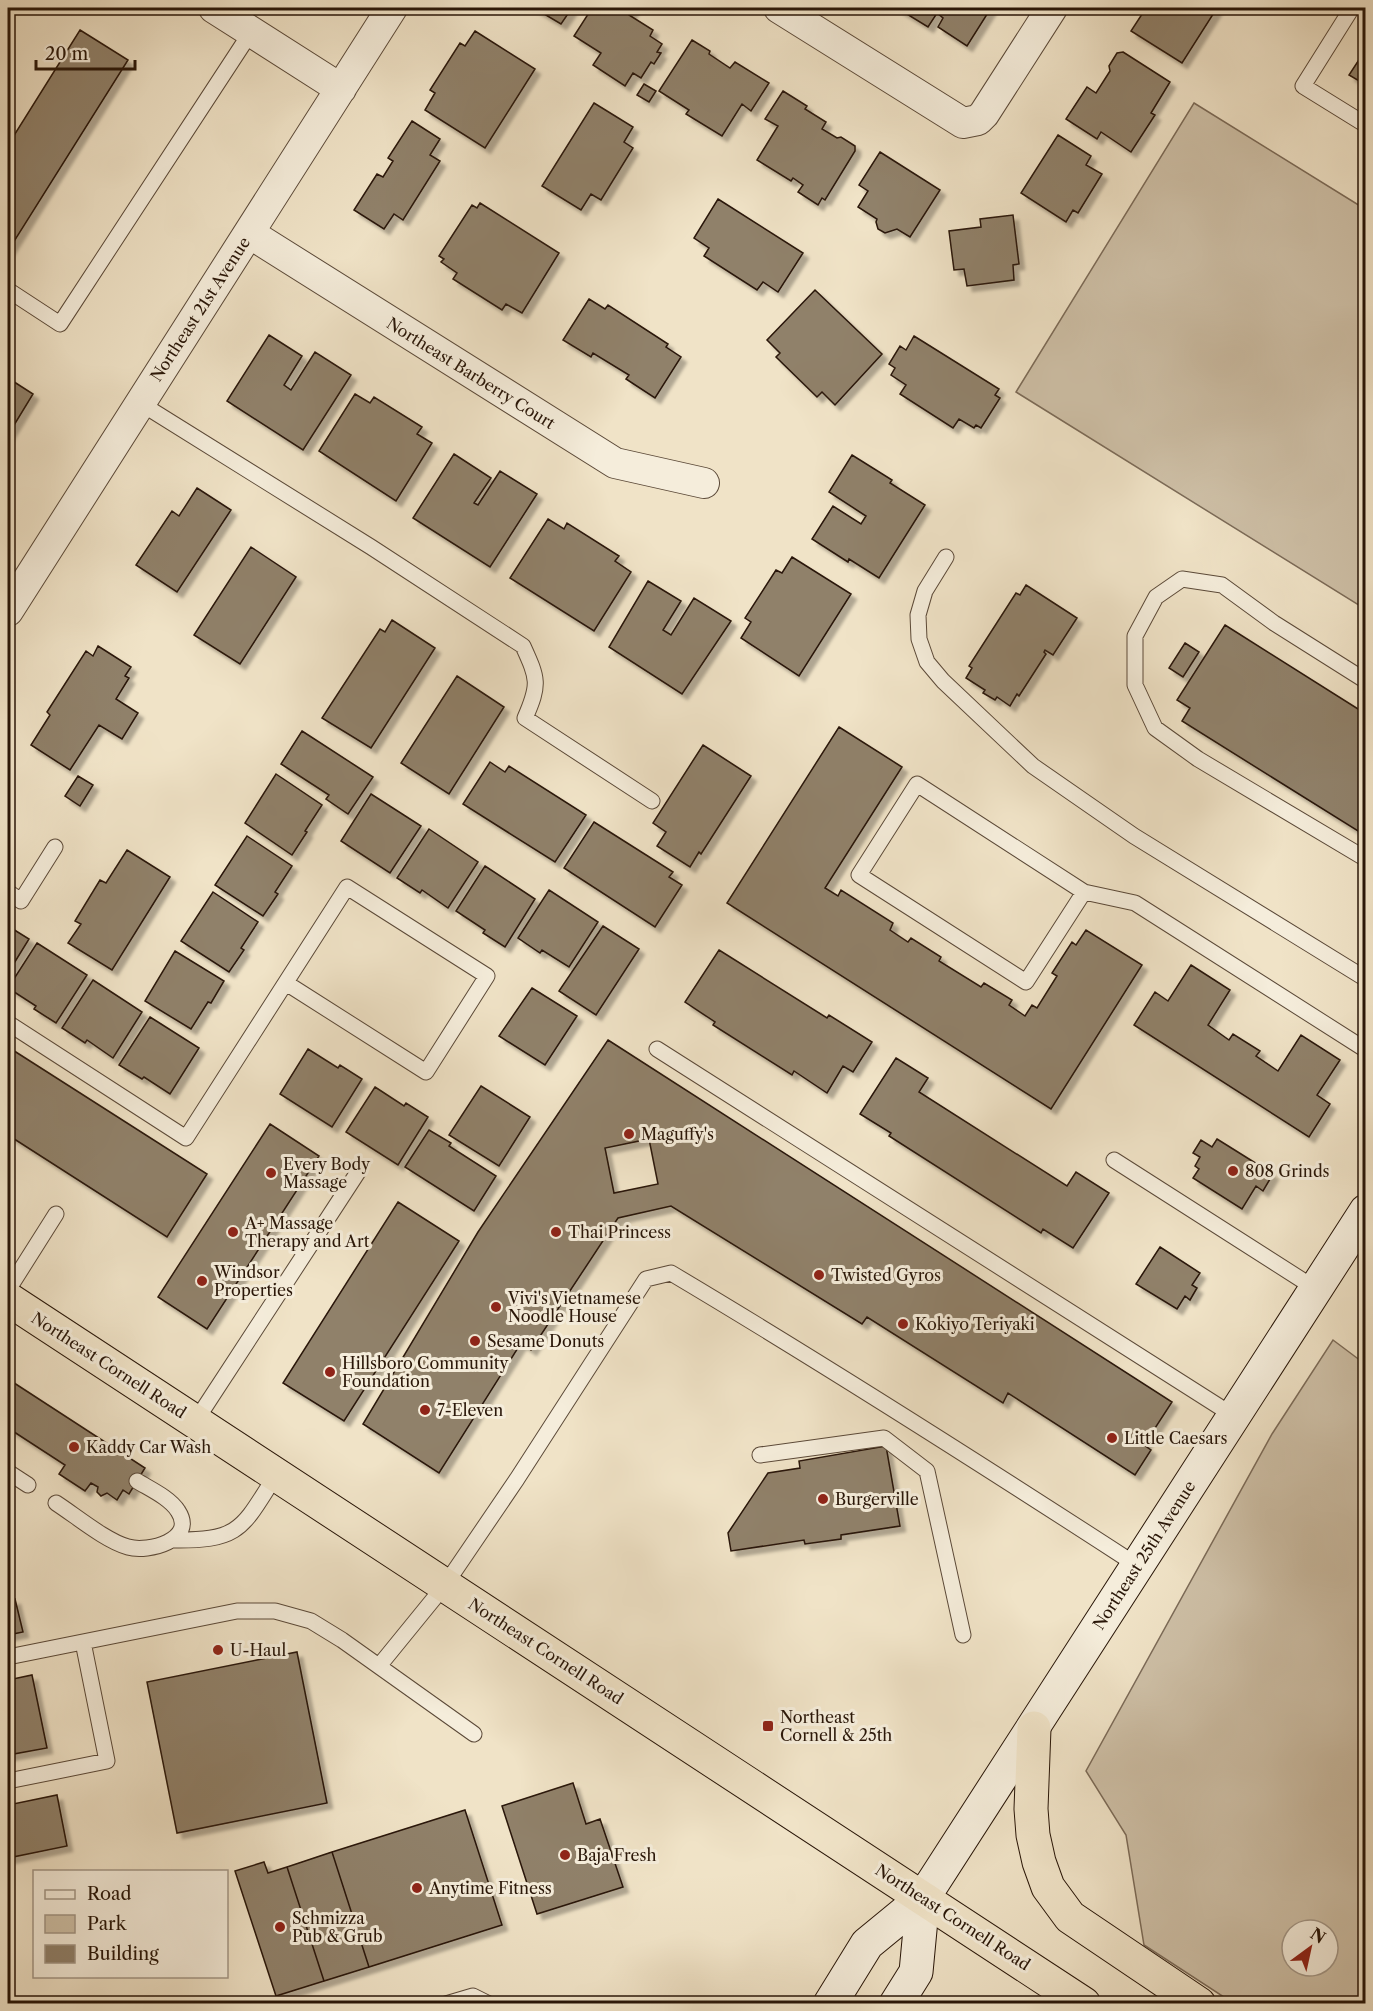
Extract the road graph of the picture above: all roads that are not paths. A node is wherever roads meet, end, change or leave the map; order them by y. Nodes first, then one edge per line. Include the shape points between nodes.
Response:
1 (214, 8) edge
2 (392, 8) edge
3 (779, 8) edge
4 (1052, 8) edge
5 (1352, 8) edge
6 (251, 32) junction
7 (341, 89) junction
8 (1365, 124) edge
9 (249, 233) junction
10 (8, 290) edge
11 (140, 403) junction
12 (705, 483) dead end
13 (946, 557) dead end
14 (8, 611) edge
15 (1365, 681) edge
16 (652, 801) dead end
17 (55, 847) dead end
18 (1365, 859) edge
19 (8, 892) edge
20 (1084, 892) junction
21 (1365, 979) edge
22 (286, 983) junction
23 (8, 1023) edge
24 (657, 1049) dead end
25 (1365, 1050) edge
26 (1114, 1160) dead end
27 (358, 1172) dead end
28 (1365, 1211) edge
29 (56, 1214) dead end
30 (1316, 1289) junction
31 (8, 1290) edge
32 (8, 1299) edge
33 (1234, 1416) junction
34 (195, 1422) junction
35 (760, 1455) dead end
36 (8, 1472) edge
37 (276, 1475) junction
38 (137, 1481) dead end
39 (28, 1485) dead end
40 (56, 1503) dead end
41 (173, 1540) junction
42 (1138, 1566) junction
43 (445, 1585) junction
44 (963, 1635) dead end
45 (83, 1642) junction
46 (8, 1657) edge
47 (379, 1666) junction
48 (1034, 1728) junction
49 (474, 1734) dead end
50 (8, 1780) edge
51 (923, 1898) junction
52 (446, 2004) edge
53 (489, 2004) edge
54 (830, 2004) edge
55 (896, 2004) edge
56 (1084, 2004) edge
57 (1199, 2004) edge

1 - 6 street
2 - 7 street, Northeast 21st Avenue
3 - 4 street via 963,123 978,120 984,114
5 - 8 lane via 1303,86
6 - 7 street
6 - 10 lane via 60,324
7 - 9 street, Northeast 21st Avenue
9 - 11 street, Northeast 21st Avenue
9 - 12 street, Northeast Barberry Court via 615,463
11 - 14 street, Northeast 21st Avenue
11 - 16 lane via 523,646 535,673 535,695 525,718
13 - 21 lane via 925,591 918,615 919,639 927,662 943,681 1033,766 1134,836
15 - 18 lane via 1222,585 1182,579 1156,597 1135,636 1135,685 1155,728 1198,759
17 - 19 lane via 21,901
20 - 20 lane via 917,784 859,875 1026,982
20 - 25 lane via 1135,903
22 - 22 lane via 347,886 487,976 426,1072
22 - 23 lane via 186,1138
24 - 33 lane
26 - 30 lane
27 - 34 lane
28 - 30 main road, Northeast 25th Avenue
29 - 31 lane
30 - 33 main road, Northeast 25th Avenue
32 - 34 highway, Northeast Cornell Road
33 - 42 main road, Northeast 25th Avenue
34 - 37 highway, Northeast Cornell Road
35 - 44 lane via 884,1438 927,1471
36 - 39 lane
37 - 41 lane via 246,1522 234,1532 204,1541
37 - 43 highway, Northeast Cornell Road
38 - 41 lane via 177,1509 182,1522
40 - 41 lane via 128,1547 144,1549
42 - 43 lane via 822,1364 670,1274 646,1279
42 - 48 main road, Northeast 25th Avenue
43 - 47 lane
43 - 51 highway, Northeast Cornell Road
45 - 46 lane
45 - 47 lane via 237,1611 275,1611 310,1621
45 - 50 lane via 107,1761
47 - 49 lane
48 - 51 main road, Northeast 25th Avenue
48 - 57 highway via 1033,1835 1048,1887 1070,1917
51 - 54 main road, Northeast 25th Avenue via 867,1944
51 - 55 main road, Northeast 25th Avenue via 916,1972
51 - 56 highway, Northeast Cornell Road
52 - 53 lane via 473,1996

